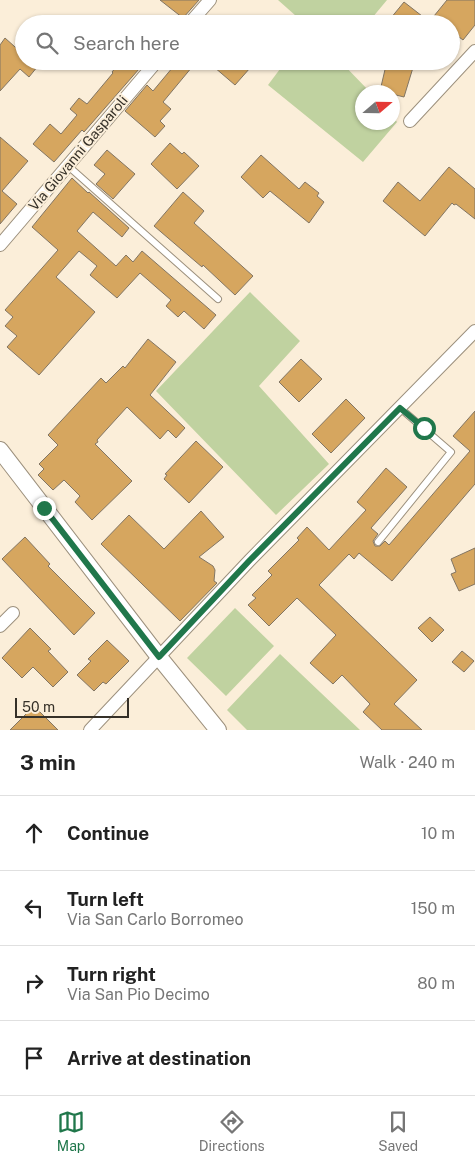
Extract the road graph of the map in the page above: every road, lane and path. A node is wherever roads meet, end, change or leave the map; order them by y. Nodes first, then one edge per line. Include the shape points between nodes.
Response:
1 (210, 0) edge
2 (197, 15) edge
3 (475, 51) edge
4 (460, 67) edge
5 (149, 70) edge
6 (457, 70) edge
7 (410, 121) dead end
8 (67, 165) junction
9 (0, 245) edge
10 (218, 299) dead end
11 (475, 331) edge
12 (400, 408) junction
13 (0, 450) edge
14 (378, 542) dead end
15 (13, 613) dead end
16 (0, 626) edge
17 (159, 657) junction
18 (90, 730) edge
19 (218, 730) edge

1 - 2 street
3 - 4 street
5 - 8 street, Via Giovanni Gasparoli
6 - 7 street
8 - 9 street, Via Giovanni Gasparoli
8 - 10 lane
11 - 12 street
12 - 14 lane via 451,452
12 - 17 street
13 - 17 street
15 - 16 street
17 - 18 street
17 - 19 street

